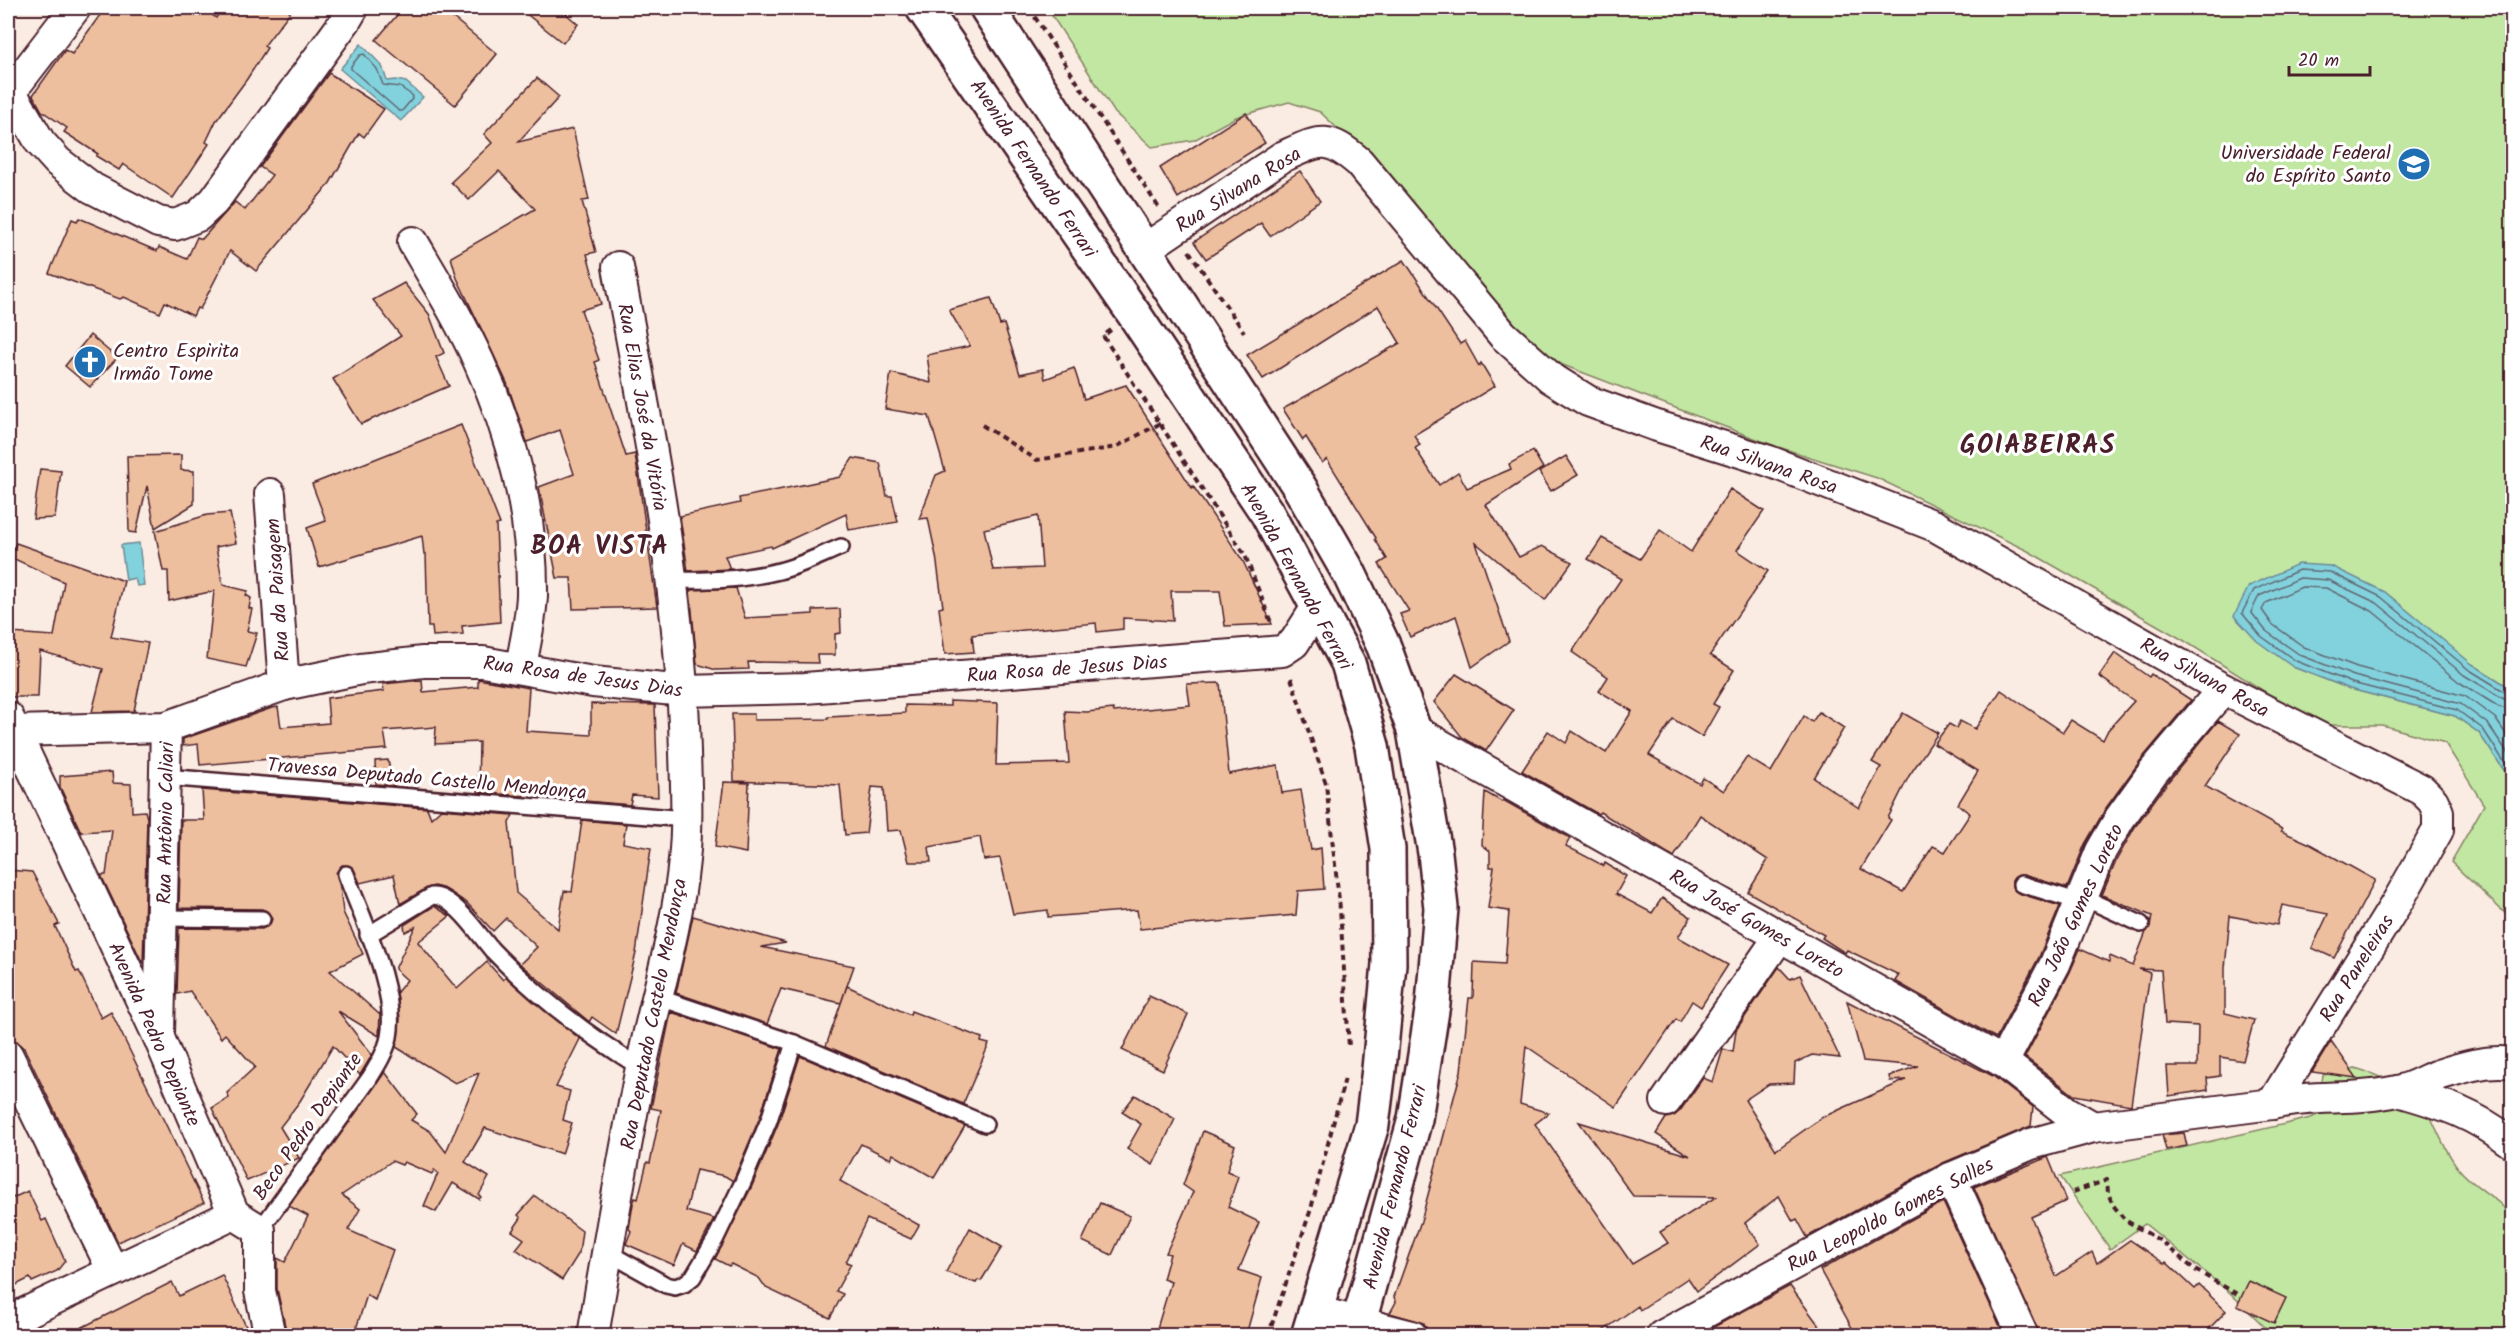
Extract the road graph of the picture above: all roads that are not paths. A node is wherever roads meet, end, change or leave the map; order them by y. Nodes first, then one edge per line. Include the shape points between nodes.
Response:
1 (75, 8) edge
2 (353, 8) edge
3 (923, 8) edge
4 (987, 8) edge
5 (8, 92) edge
6 (414, 242) dead end
7 (1145, 249) junction
8 (618, 267) dead end
9 (270, 495) dead end
10 (841, 547) dead end
11 (671, 580) junction
12 (1317, 606) junction
13 (521, 667) junction
14 (284, 685) junction
15 (2223, 689) junction
16 (684, 691) junction
17 (166, 727) junction
18 (10, 728) edge
19 (1414, 730) junction
20 (164, 777) junction
21 (686, 819) junction
22 (2438, 830) joint
23 (346, 874) dead end
24 (2021, 884) dead end
25 (2081, 900) junction
26 (164, 918) junction
27 (262, 919) dead end
28 (2141, 924) dead end
29 (368, 935) junction
30 (1780, 936) junction
31 (657, 996) junction
32 (159, 1038) junction
33 (794, 1043) junction
34 (8, 1056) edge
35 (2003, 1062) junction
36 (2512, 1063) edge
37 (641, 1068) junction
38 (2398, 1091) junction
39 (1666, 1101) dead end
40 (2272, 1104) junction
41 (985, 1124) dead end
42 (2093, 1127) junction
43 (2512, 1143) edge
44 (1951, 1178) junction
45 (234, 1214) junction
46 (260, 1230) junction
47 (607, 1252) junction
48 (113, 1271) junction
49 (8, 1321) edge
50 (1312, 1323) edge
51 (1357, 1329) edge
52 (270, 1335) edge
53 (593, 1335) edge
54 (1412, 1335) edge
55 (1662, 1335) edge
56 (2023, 1335) edge

1 - 5 street
2 - 5 street via 214,201 198,216 175,225 158,222 92,188 58,162 40,142
3 - 12 main road, Avenida Fernando Ferrari via 1260,503
4 - 7 main road, Avenida Fernando Ferrari
6 - 13 street via 479,362 518,471 530,537 532,597
7 - 15 street, Rua Silvana Rosa via 1282,157 1326,141 1340,146 1359,162 1503,335 1551,378 1588,401 1768,461 1935,526
7 - 19 main road, Avenida Fernando Ferrari via 1300,488 1349,573 1384,647
8 - 11 street, Rua Elias José da Vitória via 655,466
9 - 14 street, Rua da Paisagem
10 - 11 lane via 782,571 748,578
11 - 16 street, Rua Elias José da Vitória
12 - 16 street, Rua Rosa de Jesus Dias via 1294,643 1282,651 805,688
12 - 50 main road, Avenida Fernando Ferrari via 1347,663 1372,746 1388,849 1389,964 1372,1125
13 - 14 street, Rua Rosa de Jesus Dias via 483,662 423,662 361,669
13 - 16 street, Rua Rosa de Jesus Dias via 592,682
14 - 17 street, Rua Rosa de Jesus Dias
15 - 22 street, Rua Silvana Rosa via 2422,790 2435,807
15 - 25 street, Rua João Gomes Loreto via 2120,818
16 - 21 street, Rua Deputado Castelo Mendonça
17 - 18 street, Rua Rosa de Jesus Dias
17 - 20 street, Rua Antônio Caliari
18 - 32 street, Avenida Pedro Depiante
19 - 30 street, Rua José Gomes Loreto
19 - 51 main road, Avenida Fernando Ferrari via 1436,853 1441,908 1432,1004 1415,1119
20 - 21 lane, Travessa Deputado Castello Mendonça
20 - 26 street, Rua Antônio Caliari
21 - 31 street, Rua Deputado Castelo Mendonça via 675,924
22 - 40 street, Rua Paneleiras
23 - 29 lane, Beco Pedro Depiante
24 - 25 lane
25 - 28 lane
25 - 35 street, Rua João Gomes Loreto via 2055,964
26 - 27 lane, Rua Antônio Caliari
26 - 32 street, Rua Antônio Caliari
29 - 37 lane via 424,900 438,896 453,905 493,951 551,1006
29 - 46 lane, Beco Pedro Depiante via 387,993 389,1037 369,1079
30 - 35 street, Rua José Gomes Loreto
30 - 39 street
31 - 33 lane
31 - 37 street, Rua Deputado Castelo Mendonça
32 - 45 street, Avenida Pedro Depiante
33 - 41 lane
33 - 47 lane via 769,1120 743,1182 693,1277 675,1287 666,1285
34 - 48 street
35 - 42 street, Rua José Gomes Loreto via 2067,1112
36 - 38 street via 2495,1061 2474,1066
37 - 47 street, Rua Deputado Castelo Mendonça
38 - 40 street, Rua Leopoldo Gomes Salles via 2341,1099 2298,1098
38 - 43 street via 2443,1104 2486,1124
40 - 42 street, Rua Leopoldo Gomes Salles
42 - 44 street, Rua Leopoldo Gomes Salles via 2031,1144
44 - 55 street, Rua Leopoldo Gomes Salles
44 - 56 street
45 - 46 street
45 - 48 street
46 - 52 street via 260,1291
47 - 53 street, Rua Deputado Castelo Mendonça
48 - 49 street
50 - 51 street
51 - 54 street

